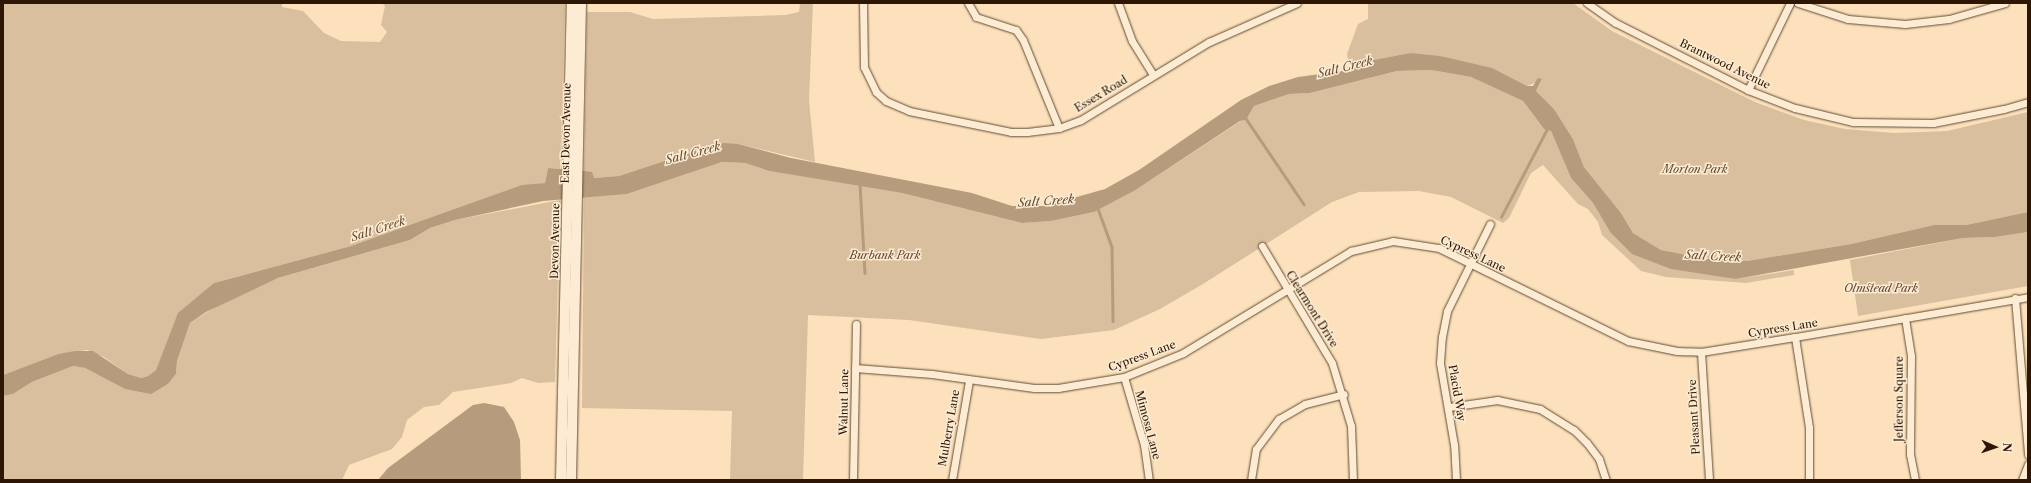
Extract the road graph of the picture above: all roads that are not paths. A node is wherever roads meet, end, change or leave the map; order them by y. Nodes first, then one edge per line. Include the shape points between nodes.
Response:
1 (572, 3) edge
2 (581, 3) edge
3 (863, 3) edge
4 (968, 3) edge
5 (1118, 3) edge
6 (1297, 3) edge
7 (1587, 3) edge
8 (1790, 3) edge
9 (1798, 3) edge
10 (2005, 3) edge
11 (1153, 74) junction
12 (1748, 90) junction
13 (2028, 102) edge
14 (1059, 128) junction
15 (573, 154) junction
16 (572, 219) junction
17 (1490, 224) dead end
18 (1262, 246) dead end
19 (1471, 264) junction
20 (1286, 289) junction
21 (2028, 297) edge
22 (2015, 298) junction
23 (1905, 318) junction
24 (856, 324) dead end
25 (1795, 337) junction
26 (1701, 352) junction
27 (2020, 352) junction
28 (2028, 352) edge
29 (855, 368) junction
30 (1124, 377) junction
31 (969, 381) junction
32 (1344, 394) junction
33 (1449, 407) junction
34 (2028, 454) edge
35 (2028, 464) edge
36 (561, 480) edge
37 (571, 480) edge
38 (853, 480) edge
39 (952, 480) edge
40 (1149, 480) edge
41 (1251, 480) edge
42 (1353, 480) edge
43 (1456, 480) edge
44 (1606, 480) edge
45 (1708, 480) edge
46 (1809, 480) edge
47 (1915, 480) edge
48 (2022, 480) edge

1 - 15 main road
2 - 15 main road, East Devon Avenue
3 - 14 street, Essex Road via 861,52 864,67 876,92 898,107 1011,132
4 - 14 street via 976,17 1016,30
5 - 11 street via 1132,41
6 - 11 street, Essex Road via 1209,42
7 - 12 street, Brantwood Avenue via 1616,23
8 - 12 street
9 - 10 street via 1848,19 1905,24 1949,19
11 - 14 street, Essex Road via 1098,111
12 - 13 street, Brantwood Avenue via 1795,108 1853,122 1933,123
15 - 16 main road, East Devon Avenue
16 - 36 main road, Devon Avenue
16 - 37 main road, East Devon Avenue
17 - 19 street, Placid Way
18 - 20 street, Clearmont Drive
19 - 20 street, Cypress Lane via 1425,244 1381,242 1351,251
19 - 26 street, Cypress Lane via 1628,341 1663,350
19 - 33 street, Placid Way via 1447,311 1442,337 1440,363
20 - 30 street, Cypress Lane via 1183,354
20 - 32 street, Clearmont Drive via 1318,335
21 - 22 street, Cypress Lane
22 - 23 street, Cypress Lane
22 - 27 street
23 - 25 street, Cypress Lane
23 - 47 street, Jefferson Square via 1911,356 1910,454
24 - 29 street, Walnut Lane
25 - 26 street, Cypress Lane
25 - 46 street via 1809,427
26 - 45 street, Pleasant Drive
27 - 28 street
27 - 34 street
29 - 31 street, Cypress Lane via 932,374
29 - 38 street, Walnut Lane
30 - 31 street, Cypress Lane via 1058,388
30 - 40 street, Mimosa Lane via 1144,445
31 - 39 street, Mulberry Lane
32 - 41 street via 1305,404 1279,419 1256,449
32 - 42 street, Clearmont Drive via 1351,426
33 - 43 street, Placid Way
33 - 44 street via 1497,400 1540,409 1574,430 1587,443 1598,459
35 - 48 street

